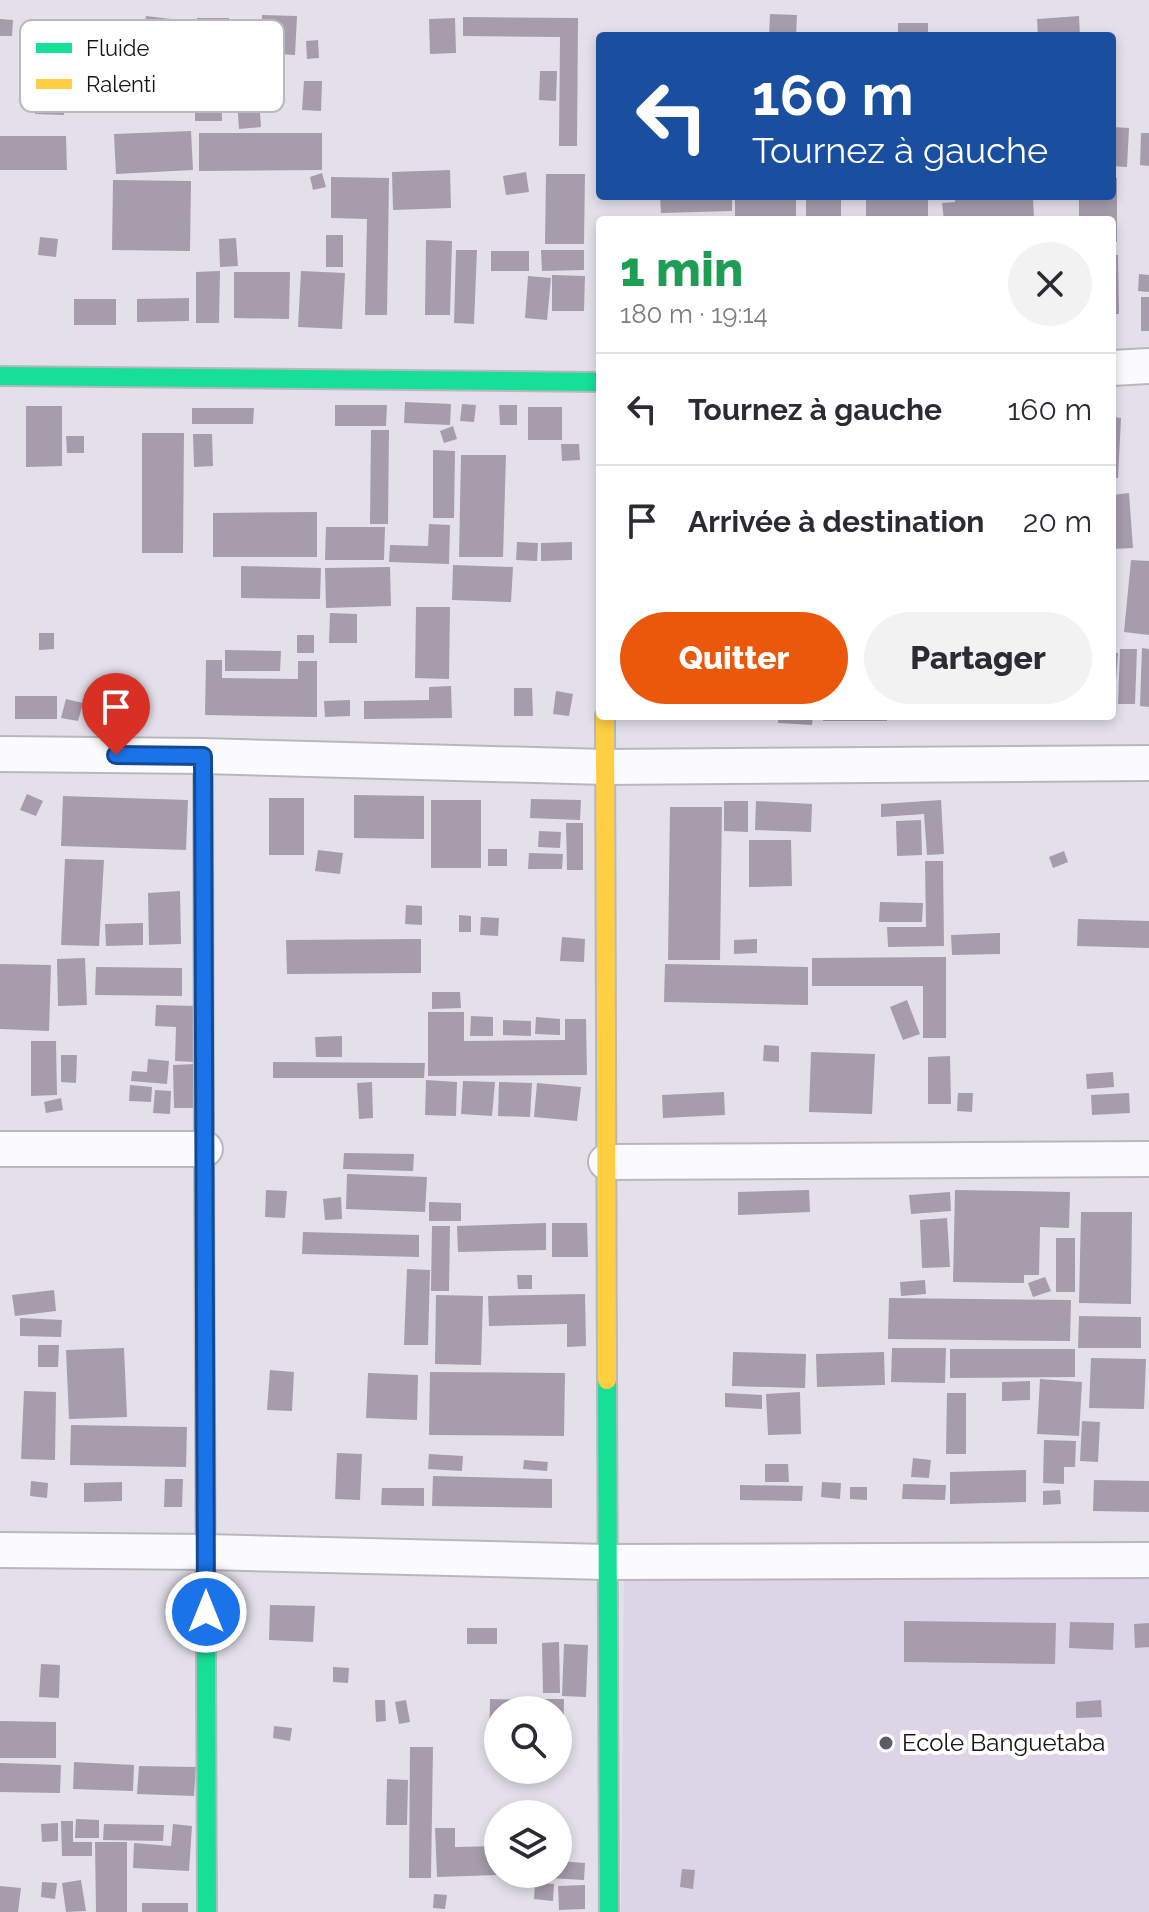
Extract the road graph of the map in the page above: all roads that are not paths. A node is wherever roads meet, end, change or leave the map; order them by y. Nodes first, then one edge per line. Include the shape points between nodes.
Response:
1 (1149, 366) edge
2 (1116, 368) edge
3 (0, 376) edge
4 (596, 382) edge
5 (605, 720) edge
6 (0, 754) edge
7 (203, 756) junction
8 (1149, 763) edge
9 (605, 767) junction
10 (0, 1149) edge
11 (205, 1149) junction
12 (1149, 1159) edge
13 (606, 1162) junction
14 (0, 1550) edge
15 (206, 1552) junction
16 (1149, 1560) edge
17 (607, 1562) junction
18 (207, 1912) edge
19 (609, 1912) edge

1 - 2 street
3 - 4 street
5 - 9 street
6 - 7 street
7 - 9 street
7 - 11 street
8 - 9 street
9 - 13 street
10 - 11 street
11 - 15 street
12 - 13 street
13 - 17 street
14 - 15 street
15 - 17 street
15 - 18 street
16 - 17 street
17 - 19 street

